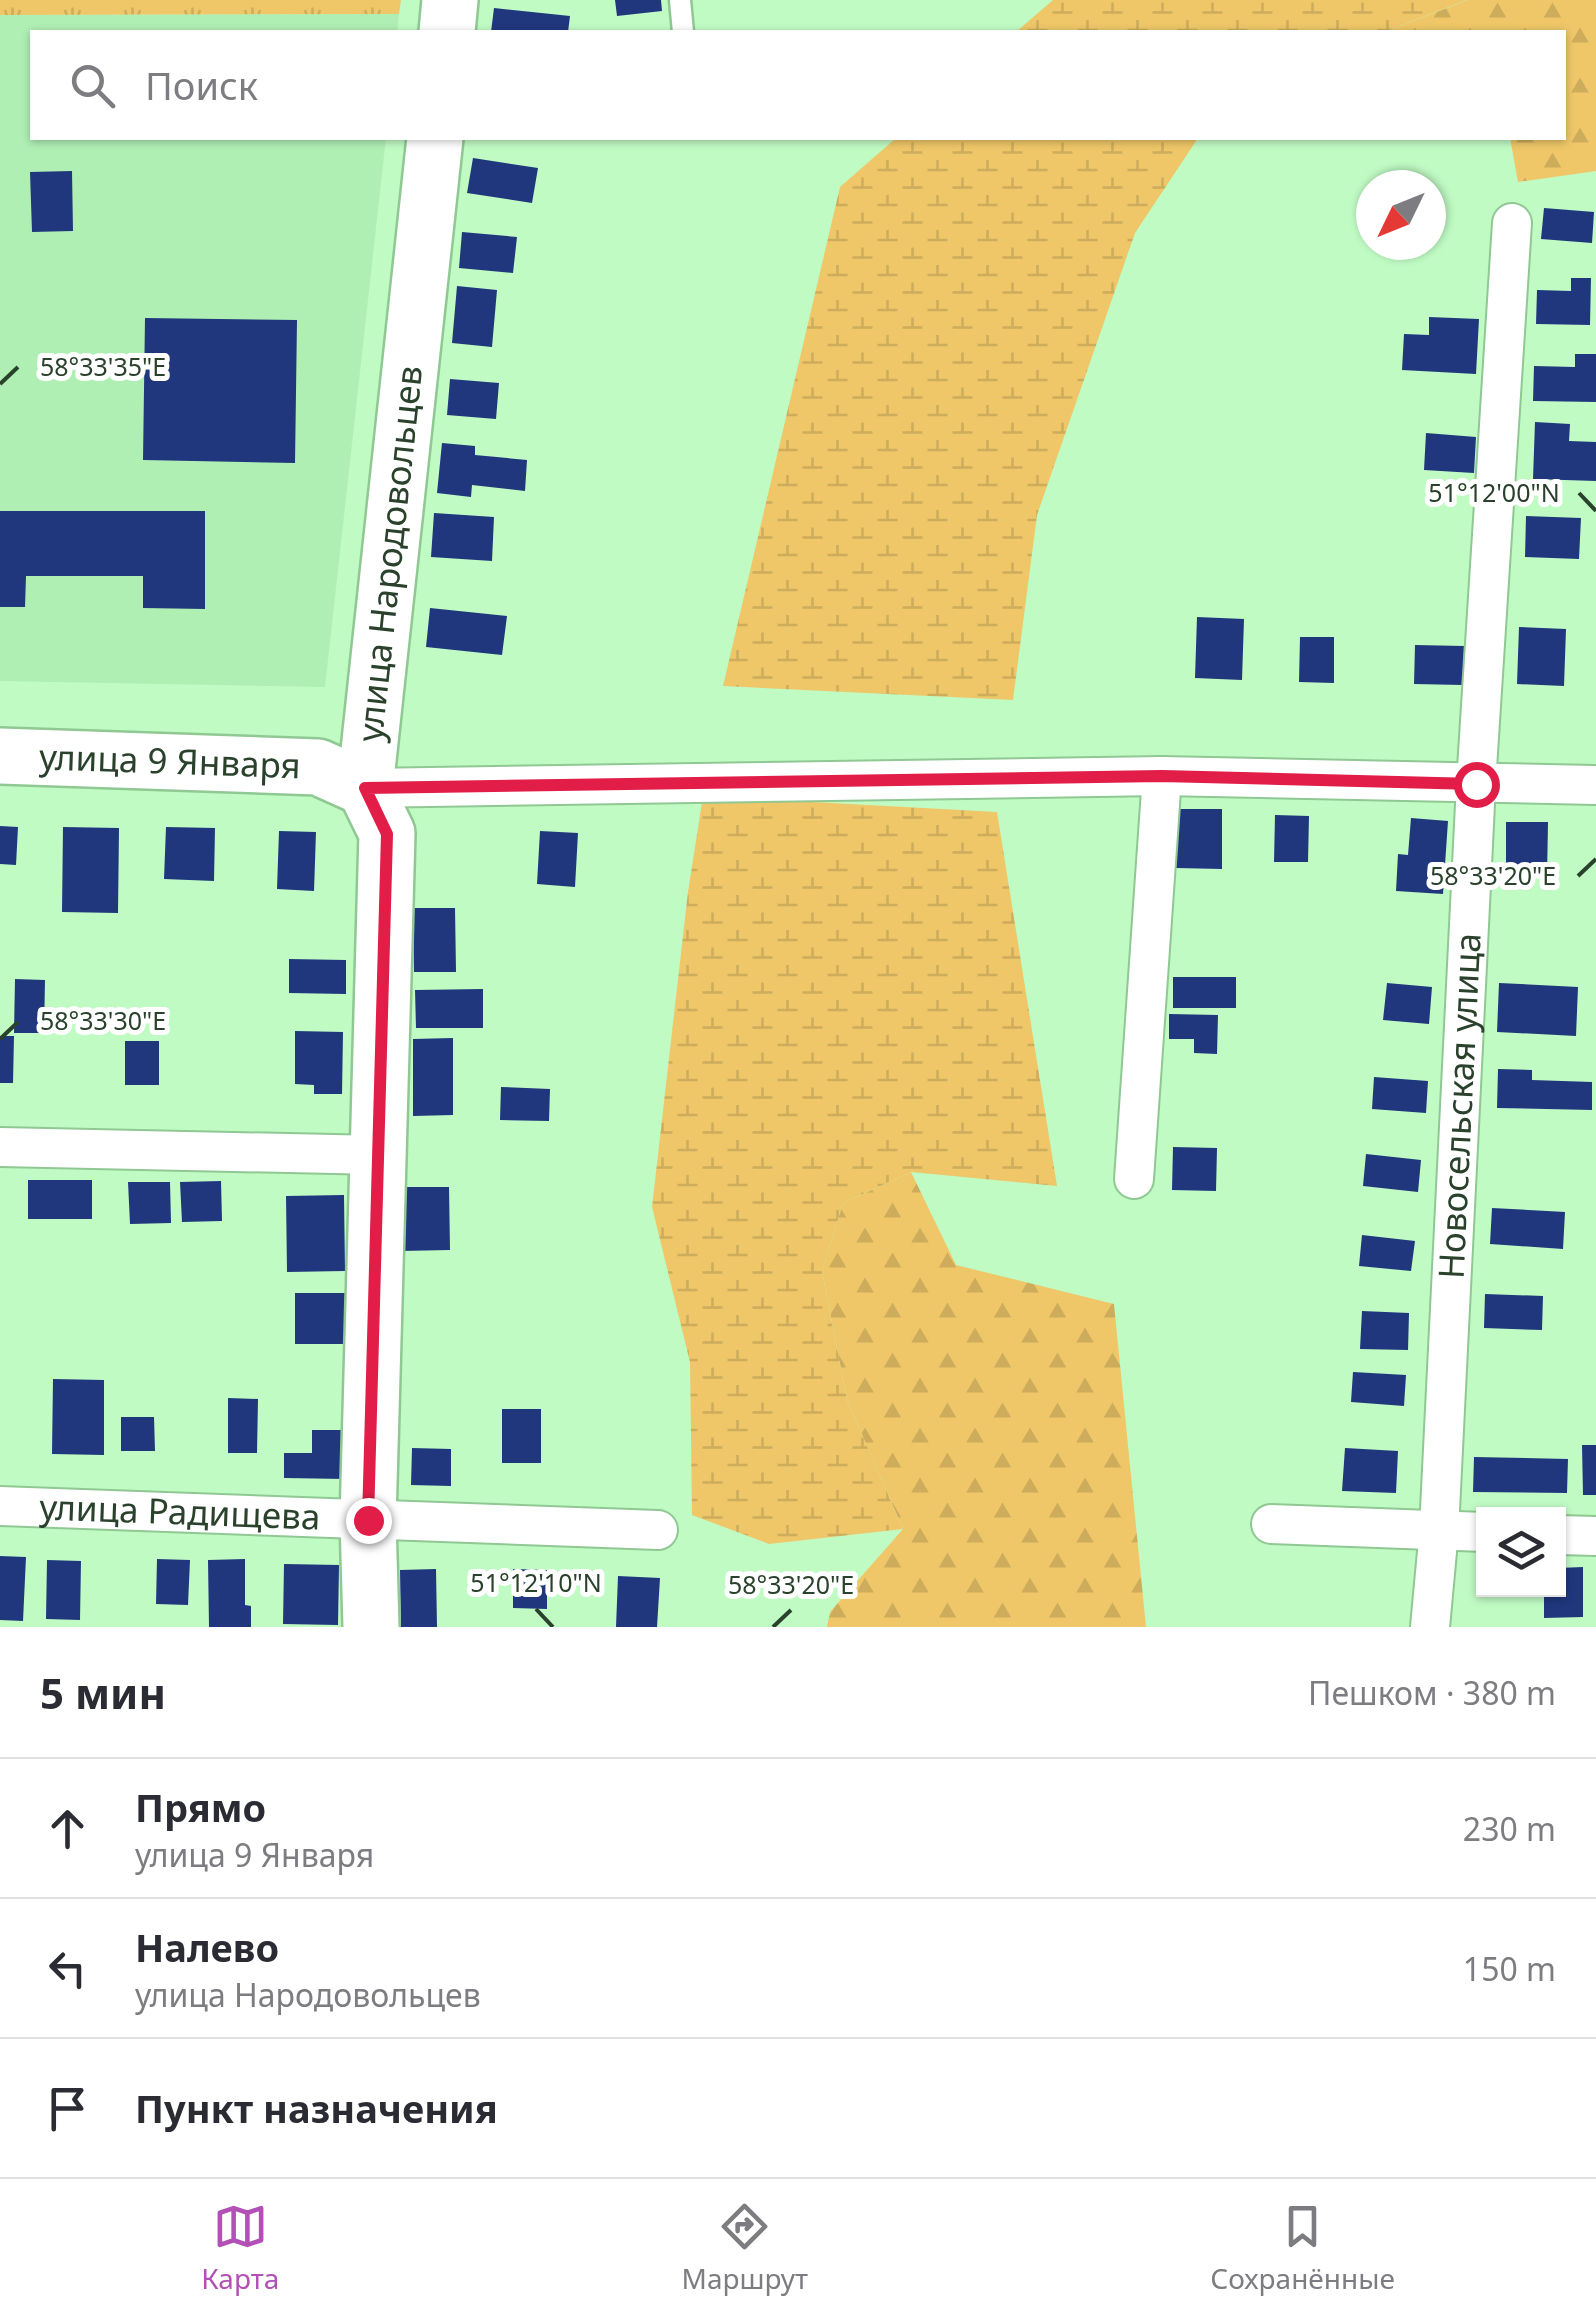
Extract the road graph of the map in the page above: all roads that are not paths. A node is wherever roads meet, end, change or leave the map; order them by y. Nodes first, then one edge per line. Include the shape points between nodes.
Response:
1 (450, 0) edge
2 (680, 0) edge
3 (446, 30) edge
4 (683, 30) edge
5 (435, 140) edge
6 (1512, 224) dead end
7 (0, 756) edge
8 (1162, 776) junction
9 (1476, 784) junction
10 (1596, 785) edge
11 (365, 788) junction
12 (0, 1147) edge
13 (379, 1155) junction
14 (1134, 1179) dead end
15 (0, 1506) edge
16 (368, 1520) junction
17 (1271, 1524) dead end
18 (658, 1530) dead end
19 (1439, 1530) junction
20 (1476, 1532) edge
21 (1566, 1534) edge
22 (1596, 1536) edge
23 (371, 1627) edge
24 (1430, 1627) edge

1 - 3 main road
2 - 4 lane
5 - 11 main road, улица Народовольцев
6 - 9 street, Новосельская улица
7 - 11 main road, улица 9 Января via 318,767
8 - 9 street, улица 9 Января
8 - 11 street, улица 9 Января
8 - 14 street
9 - 10 street, улица 9 Января
9 - 19 street, Новосельская улица
11 - 13 main road, улица Народовольцев via 387,834
12 - 13 street
13 - 16 main road, улица Народовольцев
15 - 16 street, улица Радищева
16 - 18 street, улица Радищева
16 - 23 main road, улица Народовольцев
17 - 19 street
19 - 20 street
19 - 24 street, Новосельская улица
21 - 22 street

